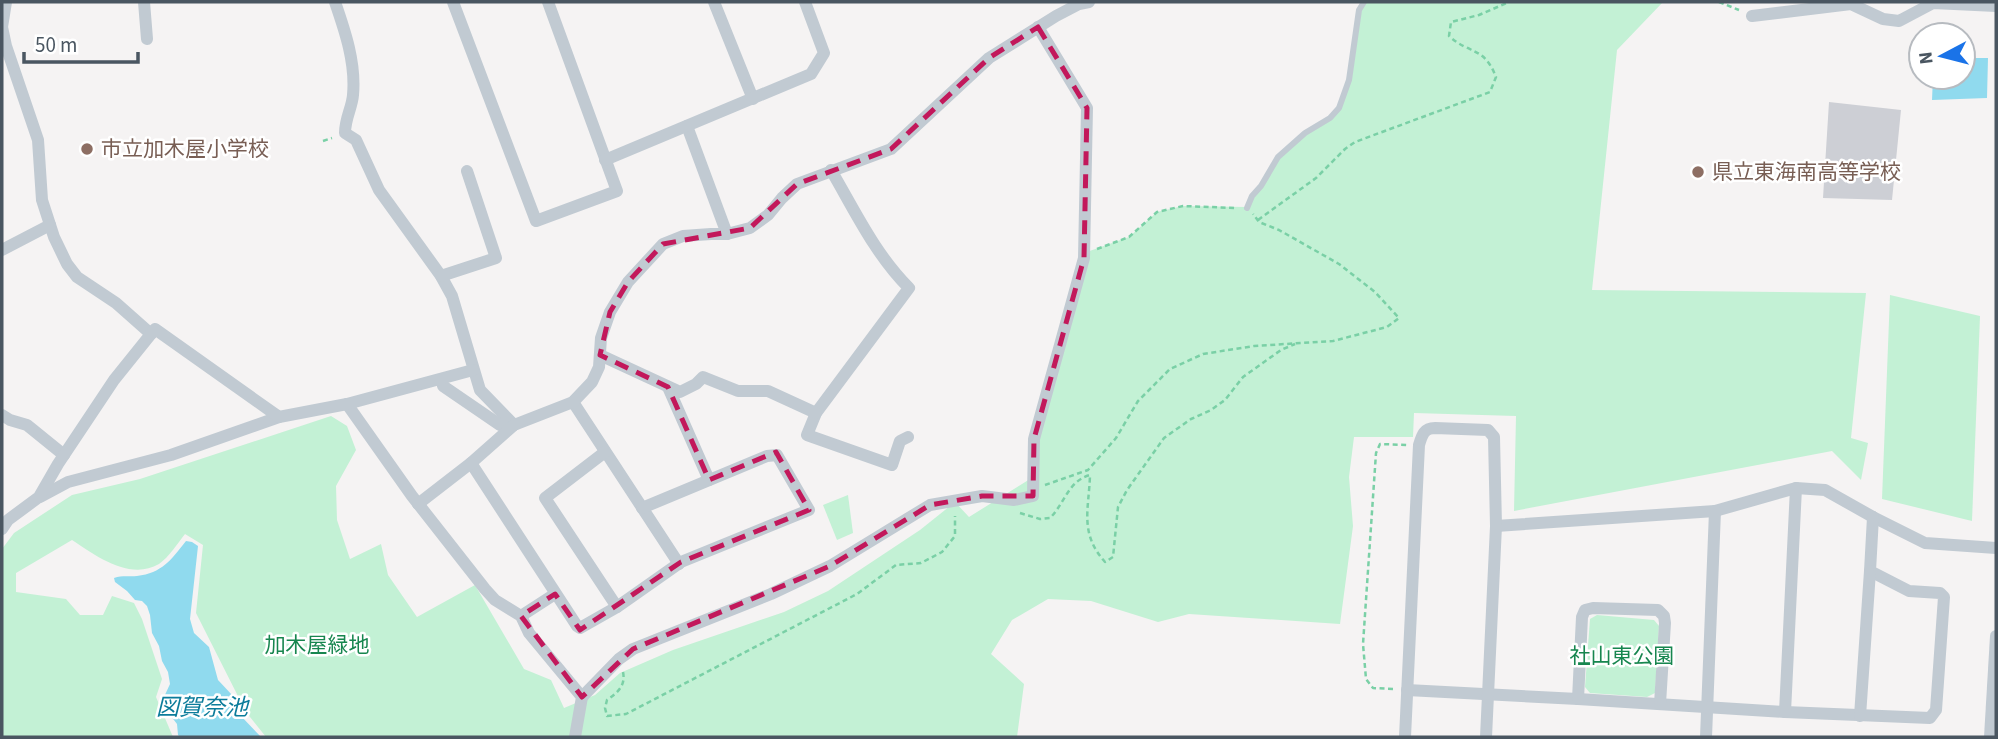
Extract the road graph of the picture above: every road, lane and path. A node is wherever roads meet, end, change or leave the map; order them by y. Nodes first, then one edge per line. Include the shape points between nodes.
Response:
1 (6, 2) edge
2 (144, 2) edge
3 (335, 2) edge
4 (453, 2) edge
5 (548, 2) edge
6 (715, 2) edge
7 (805, 2) edge
8 (1364, 2) edge
9 (1509, 2) edge
10 (1719, 2) edge
11 (1082, 3) edge
12 (1996, 6) edge
13 (1752, 16) joint
14 (2, 27) edge
15 (1038, 27) junction
16 (148, 39) dead end
17 (753, 99) junction
18 (687, 126) junction
19 (605, 160) junction
20 (831, 170) junction
21 (467, 171) dead end
22 (1247, 208) junction
23 (1257, 221) junction
24 (50, 225) junction
25 (727, 234) junction
26 (2, 250) edge
27 (1084, 253) junction
28 (441, 276) junction
29 (151, 334) junction
30 (1297, 343) junction
31 (600, 355) junction
32 (472, 370) junction
33 (443, 386) dead end
34 (668, 387) junction
35 (572, 402) junction
36 (348, 404) junction
37 (816, 413) junction
38 (2, 415) edge
39 (279, 417) junction
40 (514, 425) junction
41 (908, 437) dead end
42 (1419, 445) junction
43 (605, 452) junction
44 (64, 455) junction
45 (471, 463) junction
46 (709, 480) junction
47 (1796, 488) junction
48 (1033, 496) junction
49 (39, 497) junction
50 (955, 502) junction
51 (418, 504) junction
52 (642, 508) junction
53 (1715, 510) junction
54 (1017, 512) dead end
55 (1873, 517) junction
56 (1496, 526) junction
57 (2, 529) edge
58 (1996, 548) edge
59 (679, 564) junction
60 (1870, 571) junction
61 (555, 594) junction
62 (617, 607) junction
63 (521, 616) junction
64 (1996, 636) edge
65 (619, 659) junction
66 (1407, 690) junction
67 (1488, 695) junction
68 (582, 697) junction
69 (1578, 699) junction
70 (1660, 704) junction
71 (1708, 708) junction
72 (1784, 712) junction
73 (1860, 716) junction
74 (575, 737) edge
75 (1405, 737) edge
76 (1486, 737) edge
77 (1706, 737) edge
78 (1990, 737) edge

1 - 14 street
2 - 16 street
3 - 28 street via 354,83 345,133 356,140 379,190
4 - 19 street via 536,221 617,191
5 - 19 street
6 - 17 street
7 - 17 street via 824,53 811,74
8 - 22 lane via 1339,108 1278,157
9 - 23 path via 1451,22 1448,36 1490,62 1496,77 1490,92 1355,142 1316,178
10 - 13 path
11 - 15 street
12 - 13 street via 1933,4 1899,21 1851,4
14 - 24 street via 38,140 42,200
15 - 20 street via 989,58 891,149
15 - 27 street via 1087,108
17 - 18 street
18 - 19 street
18 - 25 street
20 - 25 street via 797,184 750,228
20 - 37 street via 873,243 909,288
21 - 28 street via 496,258
22 - 23 path
22 - 27 path via 1183,206 1157,212 1129,237
23 - 30 path via 1339,264 1399,318 1374,331 1333,341
24 - 26 street
24 - 29 street via 77,277
25 - 31 street via 683,236 663,244 628,282 610,312
27 - 48 street via 1034,439
28 - 32 street via 452,296
29 - 39 street via 155,330
29 - 44 street
30 - 48 path via 1203,354 1170,369 1138,401 1116,438 1088,470 1041,486
30 - 54 path via 1243,377 1211,410 1164,438 1118,507 1113,557 1105,562 1088,531 1090,475 1072,486 1050,518
31 - 34 street
31 - 35 street via 592,382
32 - 36 street
32 - 40 street via 480,390
33 - 40 street via 488,419
34 - 37 street via 680,392 703,377 738,391 768,391
34 - 46 street
35 - 40 street
35 - 43 street
36 - 39 street
36 - 51 street
37 - 41 street via 807,435 892,465 900,441
38 - 44 street via 27,425
39 - 49 street via 171,455 68,482
40 - 45 street
42 - 56 street via 1428,428 1488,430 1492,434
42 - 66 street
42 - 66 path via 1380,444 1376,453 1363,644 1366,679 1373,688
43 - 52 street
43 - 62 street via 545,498
44 - 49 street
45 - 51 street
45 - 61 street
46 - 52 street
46 - 59 street via 777,455 809,510
47 - 53 street
47 - 55 street via 1825,491
47 - 72 street
48 - 50 street via 1014,500 982,496
49 - 57 street
50 - 65 street via 930,505 830,566 633,649
50 - 65 path via 955,536 942,552 921,563 896,565 857,594 805,622 626,714 607,716 607,700 620,691 624,677
51 - 63 street via 495,600
52 - 59 street
53 - 56 street
53 - 71 street
55 - 58 street via 1925,543
55 - 60 street
56 - 67 street
59 - 62 street
60 - 73 street
60 - 73 street via 1909,591 1944,597 1936,710 1930,718
61 - 62 street via 580,628
61 - 63 street
63 - 68 street via 529,633
64 - 78 street
65 - 68 street
66 - 67 street
66 - 75 street
67 - 69 street
67 - 76 street
68 - 74 street
69 - 70 street
69 - 70 street via 1585,610 1658,610 1665,623
70 - 71 street
71 - 72 street
71 - 77 street
72 - 73 street

